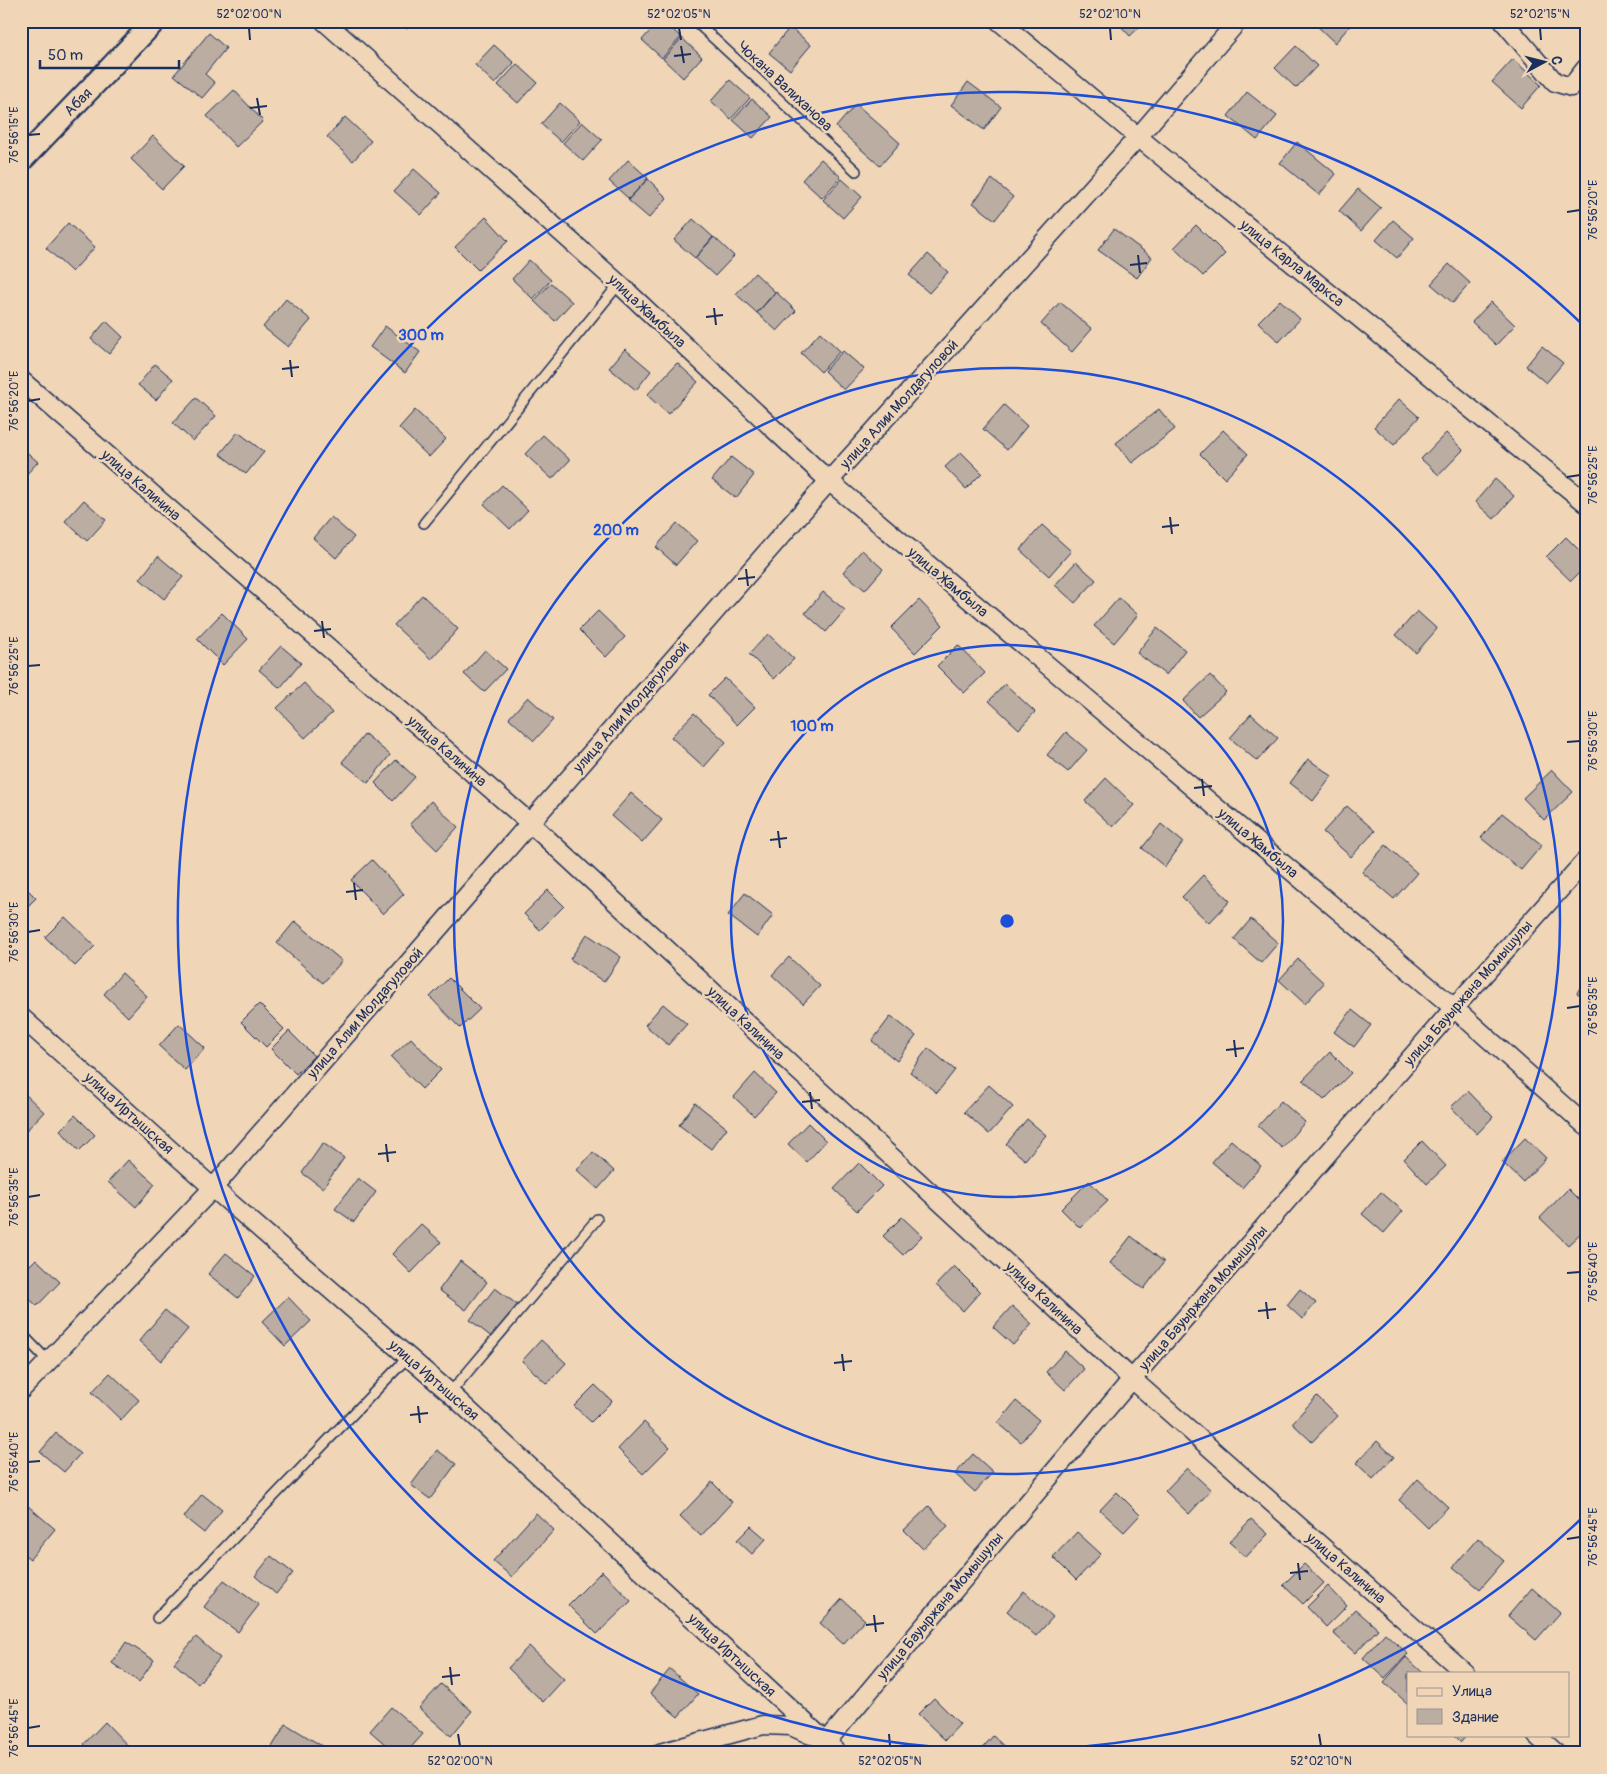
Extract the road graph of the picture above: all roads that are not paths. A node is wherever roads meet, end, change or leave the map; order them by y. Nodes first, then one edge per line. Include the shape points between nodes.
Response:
1 (155, 21) edge
2 (324, 21) edge
3 (695, 21) edge
4 (999, 21) edge
5 (1238, 21) edge
6 (1503, 21) edge
7 (1586, 68) edge
8 (1138, 137) junction
9 (24, 155) edge
10 (856, 171) dead end
11 (620, 284) junction
12 (21, 380) edge
13 (829, 482) junction
14 (1586, 503) edge
15 (424, 523) dead end
16 (530, 823) junction
17 (1586, 860) edge
18 (1454, 1008) junction
19 (21, 1017) edge
20 (1586, 1126) edge
21 (213, 1188) junction
22 (597, 1219) dead end
23 (21, 1333) edge
24 (408, 1357) junction
25 (48, 1361) junction
26 (1132, 1379) junction
27 (21, 1390) edge
28 (450, 1392) junction
29 (157, 1618) dead end
30 (1464, 1672) edge
31 (1537, 1736) edge
32 (827, 1749) edge
33 (660, 1753) edge
34 (1556, 1753) edge

1 - 9 street, Абая
2 - 11 street, улица Жамбыла
3 - 10 lane, Чокана Валиханова
4 - 8 street, улица Карла Маркса
5 - 8 street, улица Алии Молдагуловой
6 - 7 street via 1555,82 1571,87
8 - 13 street, улица Алии Молдагуловой
8 - 14 street, улица Карла Маркса
11 - 13 street, улица Жамбыла
11 - 15 lane
12 - 16 street, улица Калинина
13 - 16 street, улица Алии Молдагуловой
13 - 18 street, улица Жамбыла
16 - 21 street, улица Алии Молдагуловой
16 - 26 street, улица Калинина
17 - 18 street, улица Бауыржана Момышулы
18 - 20 street, улица Жамбыла
18 - 26 street, улица Бауыржана Момышулы
19 - 21 street, улица Иртышская
21 - 24 street, улица Иртышская
21 - 25 street, улица Алии Молдагуловой
22 - 28 lane
23 - 25 lane
24 - 28 street, улица Иртышская
24 - 29 lane
25 - 27 street, улица Алии Молдагуловой
26 - 30 street, улица Калинина
26 - 32 street, улица Бауыржана Момышулы
28 - 32 street, улица Иртышская
31 - 34 street
32 - 33 street via 791,1726 763,1725

